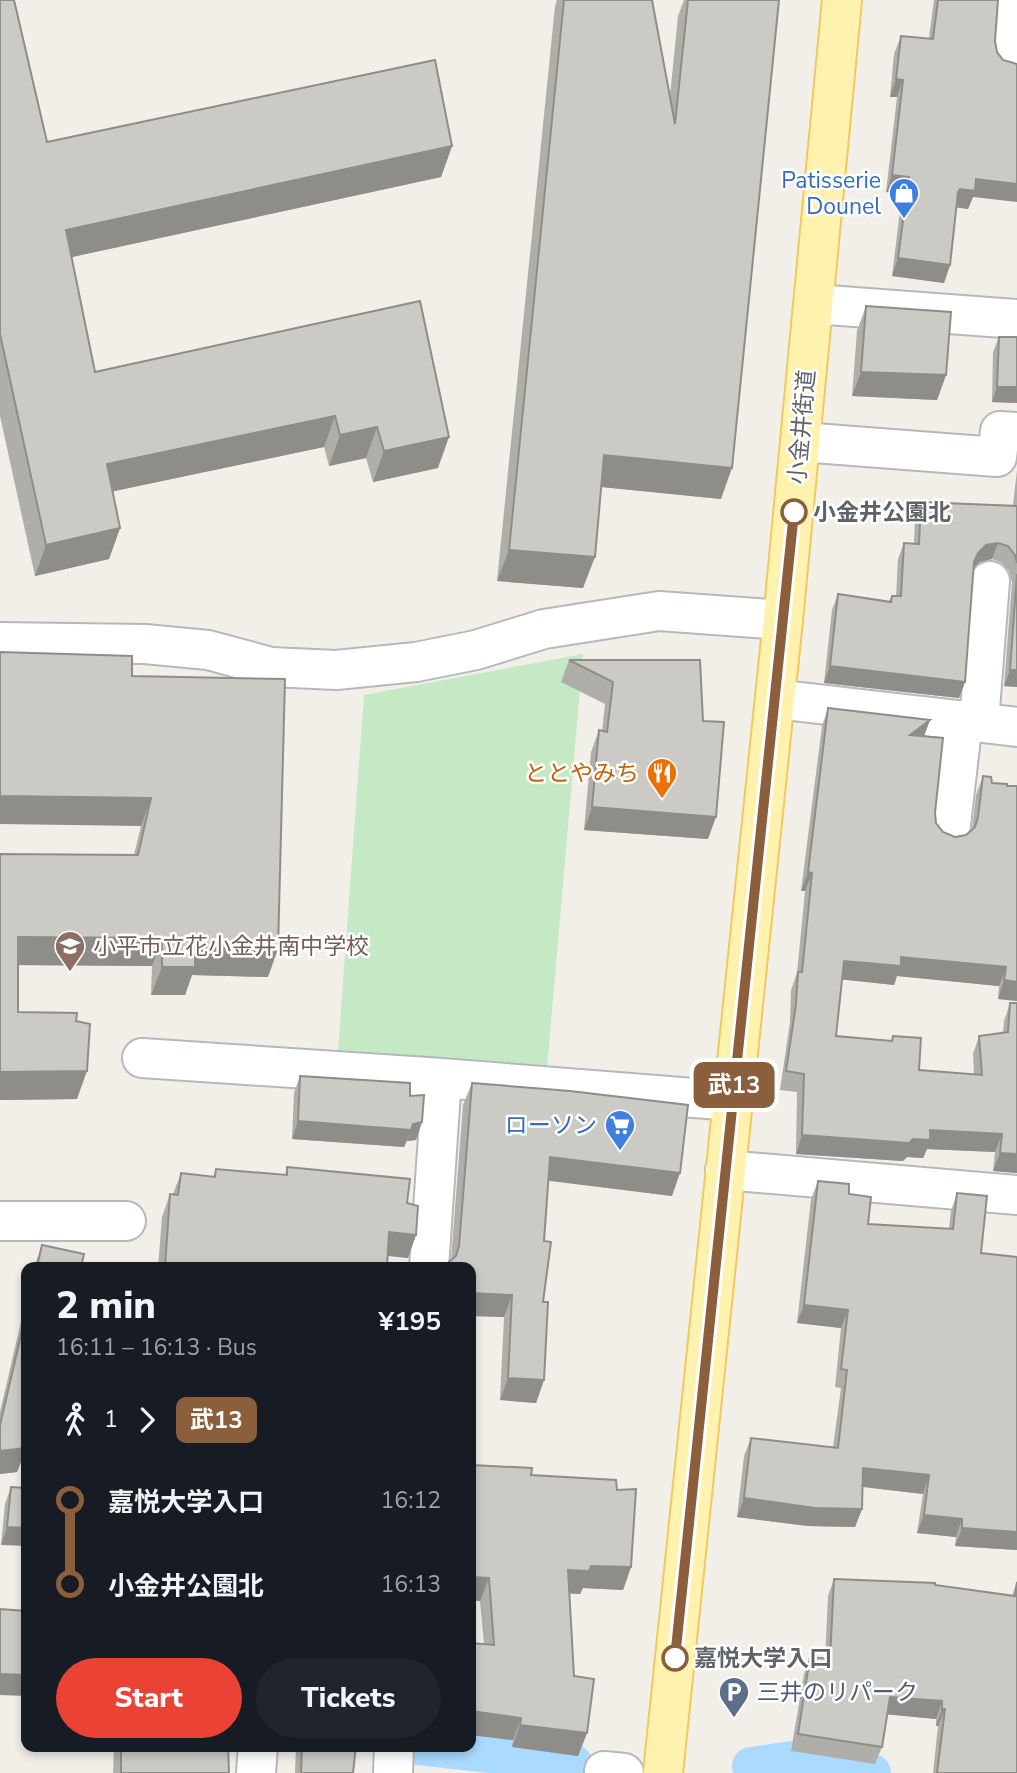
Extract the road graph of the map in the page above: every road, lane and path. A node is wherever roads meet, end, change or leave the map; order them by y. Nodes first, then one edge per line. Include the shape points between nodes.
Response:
1 (842, 0) edge
2 (1015, 0) edge
3 (1010, 60) edge
4 (814, 304) junction
5 (1017, 319) edge
6 (1017, 432) edge
7 (801, 442) junction
8 (990, 581) dead end
9 (783, 620) junction
10 (0, 642) edge
11 (775, 699) junction
12 (971, 721) junction
13 (1017, 727) edge
14 (950, 833) edge
15 (142, 1058) dead end
16 (442, 1078) junction
17 (732, 1101) junction
18 (724, 1170) junction
19 (1017, 1195) edge
20 (0, 1221) edge
21 (126, 1221) dead end
22 (429, 1262) edge
23 (258, 1752) edge
24 (394, 1752) edge
25 (256, 1773) edge
26 (393, 1773) edge
27 (663, 1773) edge

1 - 4 main road, 小金井街道
2 - 3 street
4 - 5 street
4 - 7 main road, 小金井街道
6 - 7 street via 1000,431 997,457
7 - 9 main road, 小金井街道
8 - 12 street
9 - 10 street via 659,611 544,629 416,662 336,670 271,667 208,650 145,644
9 - 11 main road, 小金井街道
11 - 12 street
11 - 17 main road, 小金井街道
12 - 13 street
12 - 14 street
15 - 16 street
16 - 17 street
16 - 22 street
17 - 18 main road, 小金井街道
18 - 19 street
18 - 27 main road, 小金井街道
20 - 21 street
23 - 25 street
24 - 26 street

